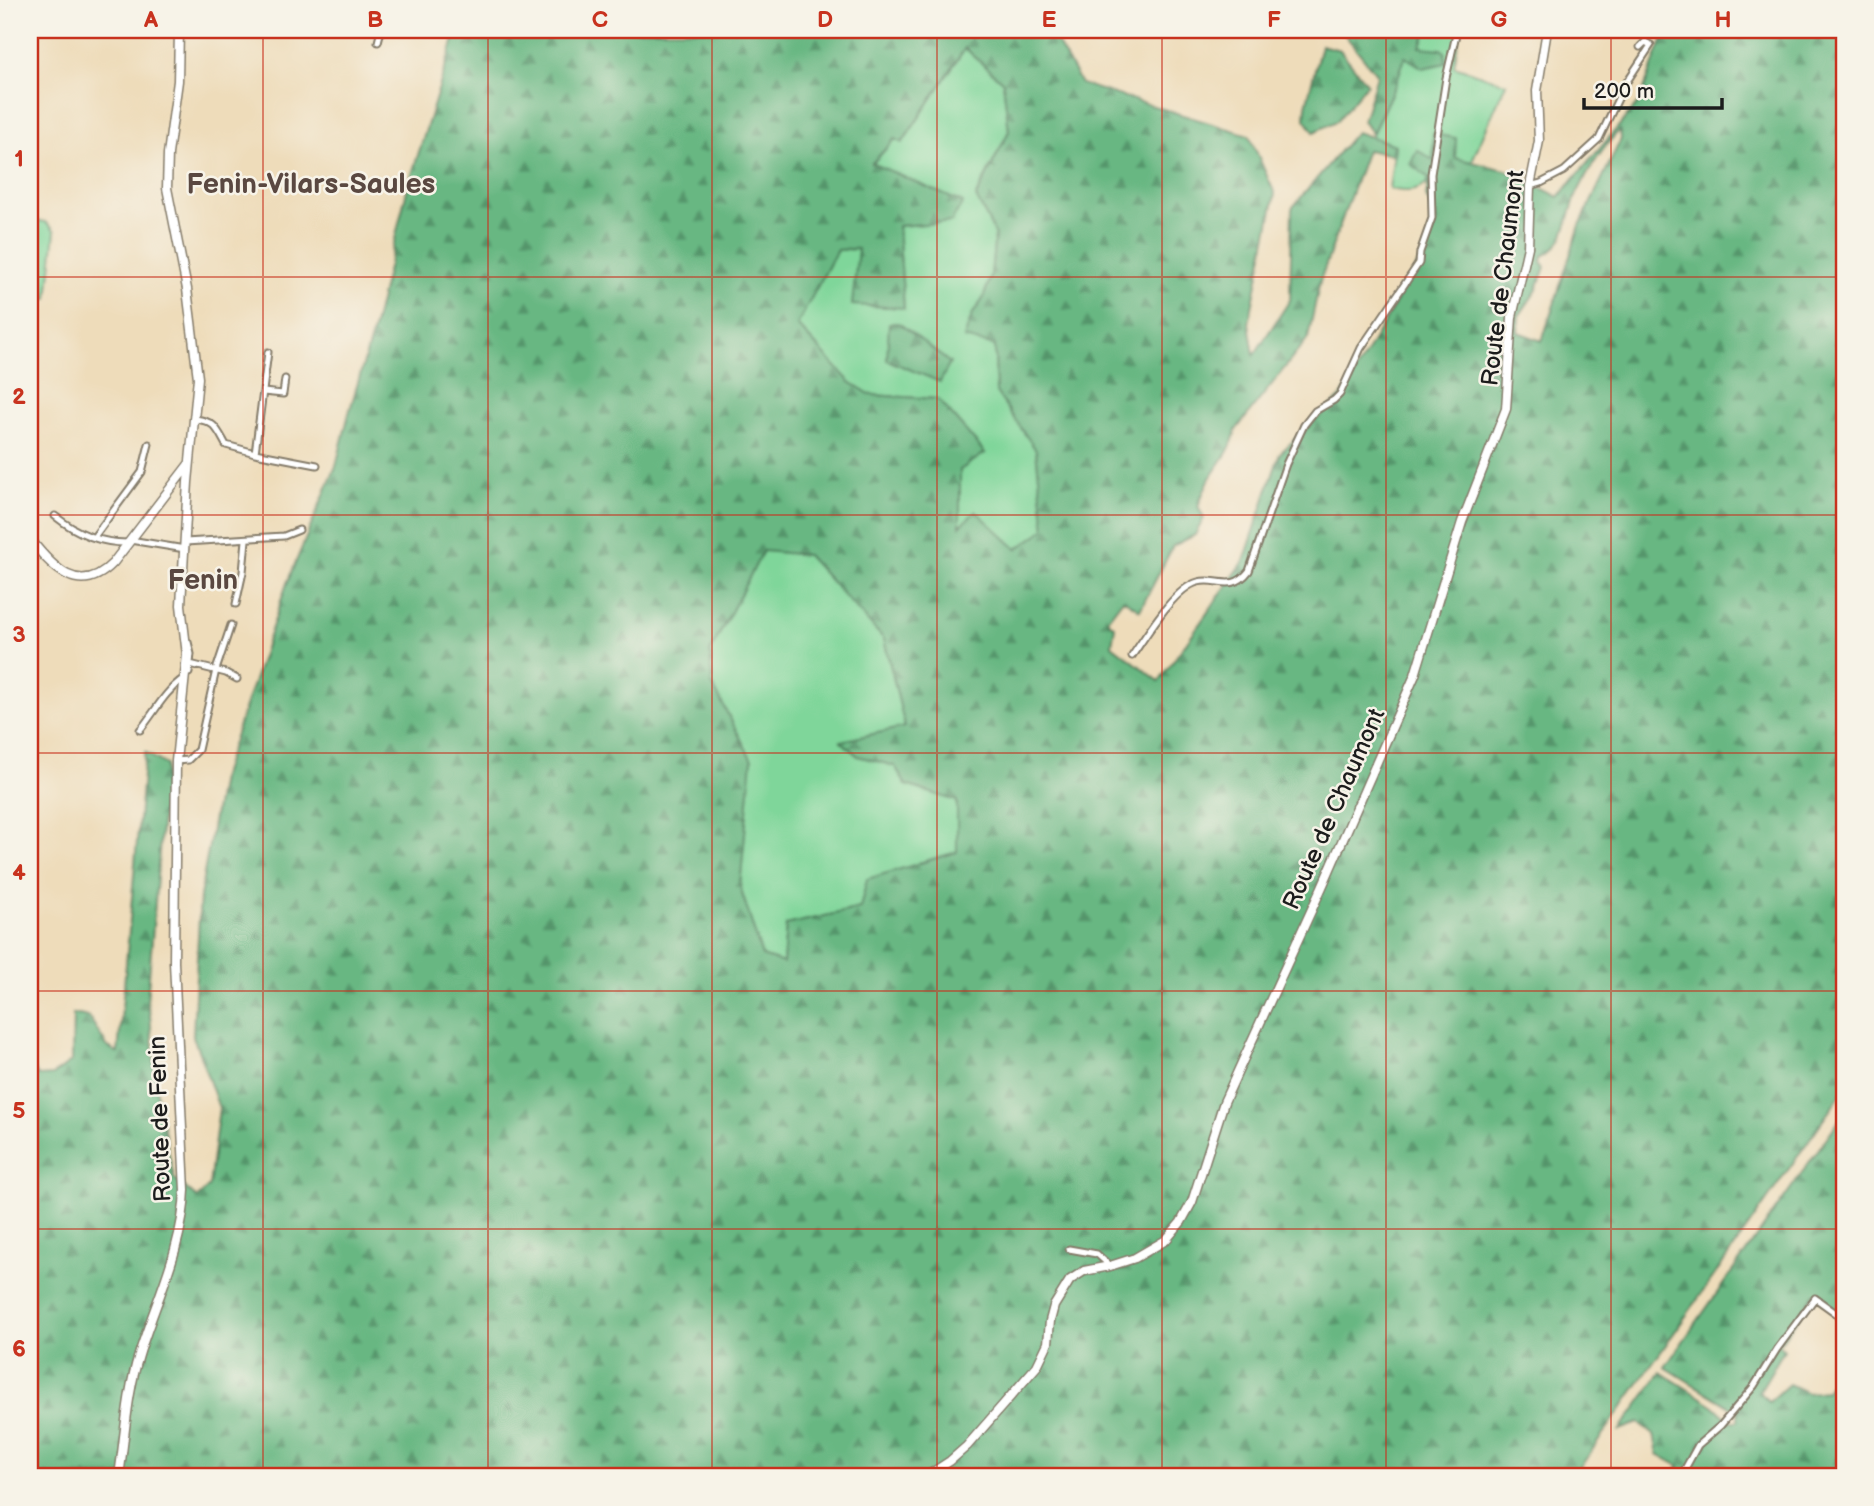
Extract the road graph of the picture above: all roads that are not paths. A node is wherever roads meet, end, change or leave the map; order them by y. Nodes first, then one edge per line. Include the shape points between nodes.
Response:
1 (179, 30) edge
2 (381, 30) edge
3 (1457, 30) edge
4 (1546, 30) edge
5 (378, 41) dead end
6 (1640, 47) dead end
7 (1530, 186) junction
8 (268, 352) dead end
9 (285, 379) dead end
10 (262, 392) junction
11 (195, 419) junction
12 (149, 444) dead end
13 (255, 453) junction
14 (190, 463) junction
15 (317, 465) dead end
16 (178, 478) junction
17 (188, 482) junction
18 (55, 516) dead end
19 (299, 530) dead end
20 (93, 537) junction
21 (30, 539) edge
22 (246, 540) junction
23 (129, 541) junction
24 (185, 546) junction
25 (236, 604) dead end
26 (231, 625) dead end
27 (184, 637) junction
28 (1132, 656) dead end
29 (190, 664) junction
30 (216, 670) junction
31 (184, 678) junction
32 (237, 679) dead end
33 (183, 688) junction
34 (140, 730) dead end
35 (176, 761) junction
36 (1069, 1249) dead end
37 (1110, 1266) junction
38 (1844, 1319) edge
39 (1844, 1469) edge
40 (118, 1476) edge
41 (927, 1476) edge
42 (1681, 1476) edge
43 (1842, 1476) edge

1 - 11 street, Route de Fenin via 167,188 196,353
2 - 5 street
3 - 28 street via 1431,174 1432,218 1419,263 1361,348 1340,394 1304,425 1249,572 1233,583 1199,582 1184,590
4 - 7 street, Route de Chaumont via 1537,91 1538,148
6 - 7 street via 1645,42 1651,45 1624,86 1599,139 1564,171
7 - 37 street, Route de Chaumont via 1528,247 1512,317 1506,409 1462,522 1415,675 1224,1102 1192,1202 1166,1240
8 - 10 street
9 - 10 street via 283,394
10 - 13 street
11 - 13 street via 208,420 226,445
11 - 14 street, Route de Fenin
12 - 20 street via 142,472
13 - 15 street
14 - 16 street
14 - 17 street, Route de Fenin
16 - 17 street
16 - 23 street
17 - 24 street, Route de Fenin
18 - 20 street
19 - 22 street
20 - 23 street via 114,543
21 - 23 street via 56,569 82,578 107,569
22 - 24 street
22 - 25 street
23 - 24 street
24 - 27 street, Route de Fenin
26 - 30 street
27 - 29 street via 191,649
27 - 31 street, Route de Fenin
29 - 30 street
29 - 33 street
30 - 32 street
30 - 35 street via 198,750 188,760
31 - 33 street, Route de Fenin
31 - 34 street via 159,701
33 - 35 street, Route de Fenin
35 - 40 street, Route de Fenin via 174,962 184,1208 168,1276 136,1366
36 - 37 street via 1097,1254
37 - 41 street, Route de Chaumont via 1084,1271 1070,1280 1054,1306 1048,1343 1038,1366 967,1446
38 - 42 street via 1815,1298 1755,1386 1698,1445
39 - 43 street

